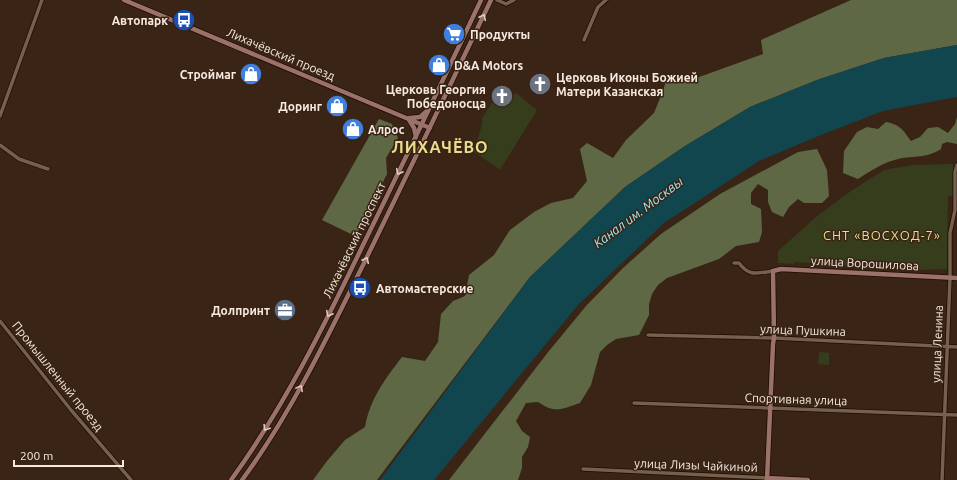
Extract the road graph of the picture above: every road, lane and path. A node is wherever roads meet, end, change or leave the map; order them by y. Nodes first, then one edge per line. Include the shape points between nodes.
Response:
1 (42, 0) edge
2 (124, 0) edge
3 (481, 0) edge
4 (491, 0) edge
5 (497, 0) edge
6 (514, 0) edge
7 (606, 0) edge
8 (584, 40) dead end
9 (430, 108) junction
10 (0, 116) edge
11 (408, 118) junction
12 (422, 124) junction
13 (430, 128) junction
14 (416, 137) junction
15 (0, 145) edge
16 (957, 166) edge
17 (48, 170) dead end
18 (956, 210) edge
19 (734, 263) dead end
20 (773, 271) junction
21 (950, 278) junction
22 (957, 278) edge
23 (0, 321) edge
24 (648, 335) dead end
25 (774, 338) junction
26 (947, 346) junction
27 (957, 346) edge
28 (634, 403) dead end
29 (770, 408) junction
30 (945, 415) junction
31 (957, 415) edge
32 (583, 469) dead end
33 (767, 479) edge
34 (131, 480) edge
35 (231, 480) edge
36 (242, 480) edge
37 (808, 480) edge
38 (942, 480) edge

1 - 10 street
2 - 11 main road, Лихачёвский проезд
3 - 9 main road, Лихачёвский проспект
13 -> 4 main road, Лихачёвский проспект
5 - 6 street via 506,4
7 - 8 street via 598,7
9 - 11 main road via 420,117
9 - 12 main road, Лихачёвский проспект
11 - 12 main road, Лихачёвский проезд
11 - 14 main road
12 - 13 main road, Лихачёвский проезд
12 - 14 main road, Лихачёвский проспект
36 -> 13 main road, Лихачёвский проспект via 305,378
14 -> 35 main road, Лихачёвский проспект via 303,364 272,420
15 - 17 street via 19,159
16 - 18 street, улица Ленина via 954,172
18 - 21 street, улица Ленина via 950,233
19 - 20 street via 739,263 752,273
20 - 21 main road, улица Ворошилова via 781,269
20 - 25 main road
21 - 22 main road, улица Ворошилова
21 - 26 street, улица Ленина
23 - 34 street, Промышленный проезд
24 - 25 street, улица Пушкина
25 - 26 street, улица Пушкина
25 - 29 main road
26 - 27 street, улица Пушкина
26 - 30 street, улица Ленина
28 - 29 street, Спортивная улица
29 - 30 street, Спортивная улица
29 - 33 main road
30 - 31 street, Спортивная улица
30 - 38 street, улица Ленина
32 - 33 street, улица Лизы Чайкиной
33 - 37 main road, улица Лизы Чайкиной

